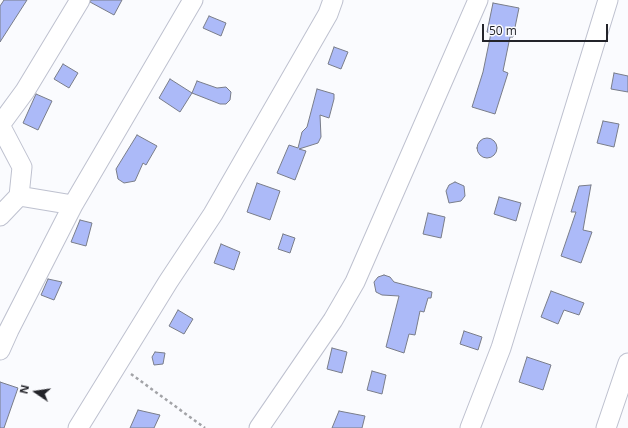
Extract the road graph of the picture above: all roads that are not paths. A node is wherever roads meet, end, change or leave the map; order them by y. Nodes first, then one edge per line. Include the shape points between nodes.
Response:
1 (80, 0) edge
2 (193, 0) edge
3 (333, 0) edge
4 (478, 0) edge
5 (608, 0) edge
6 (19, 196) junction
7 (73, 205) junction
8 (0, 216) edge
9 (0, 350) edge
10 (628, 363) edge
11 (78, 428) edge
12 (259, 428) edge
13 (470, 428) edge
14 (606, 428) edge

1 - 6 street via 25,91 0,125 22,167
2 - 7 street
3 - 11 street via 328,14 213,214
4 - 12 street via 355,282 333,320
5 - 13 street via 501,348
6 - 7 street
6 - 8 street
7 - 9 street
10 - 14 street

